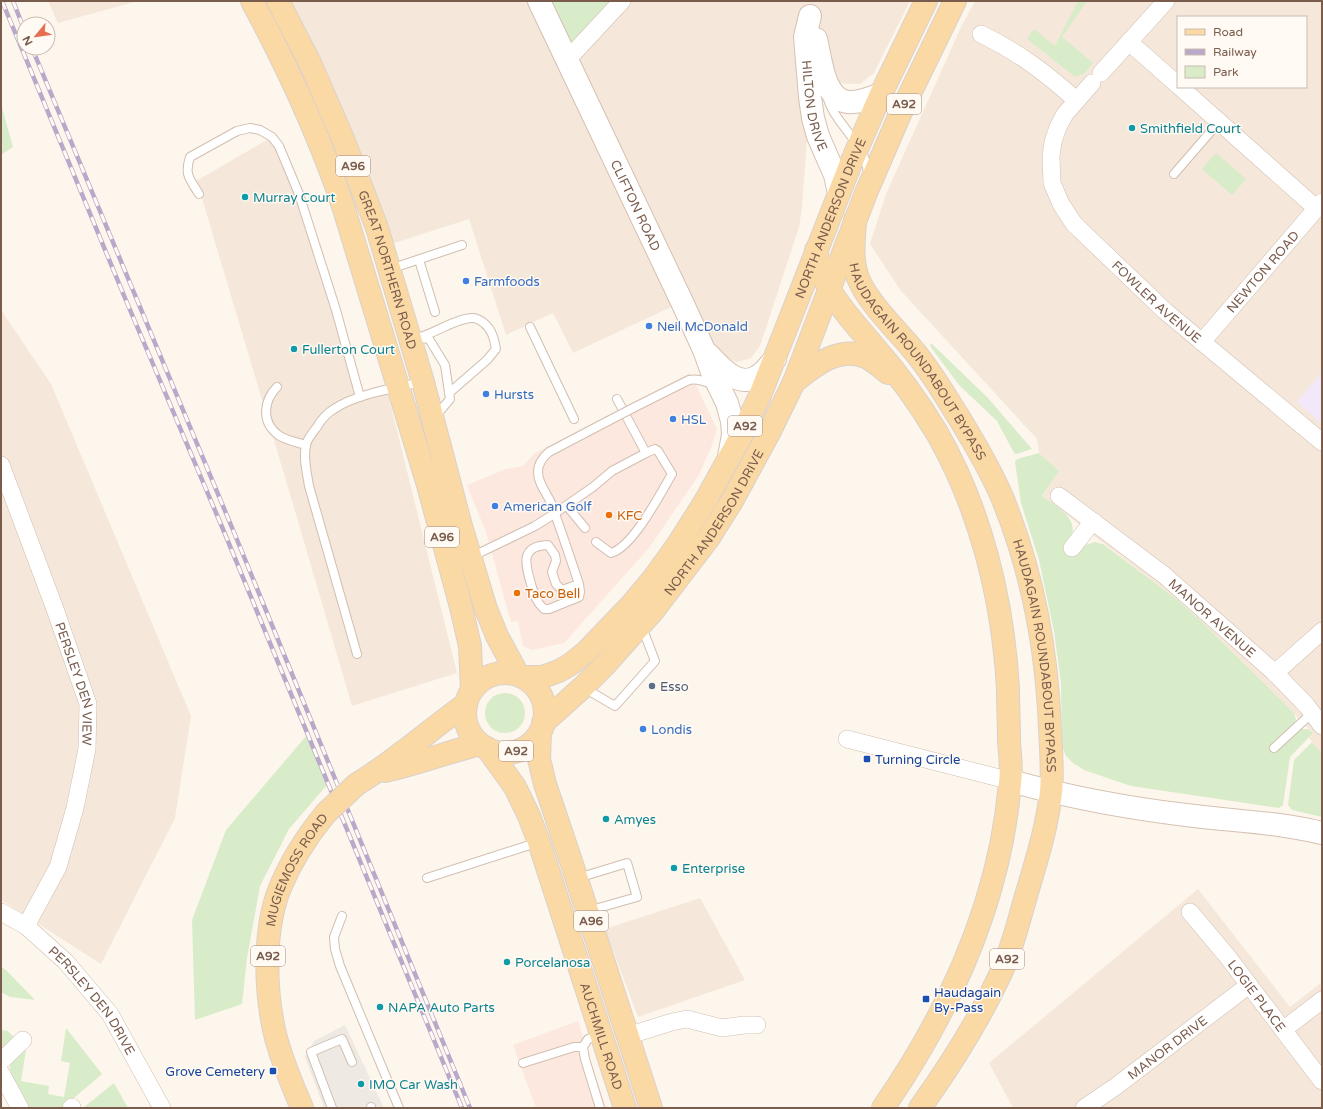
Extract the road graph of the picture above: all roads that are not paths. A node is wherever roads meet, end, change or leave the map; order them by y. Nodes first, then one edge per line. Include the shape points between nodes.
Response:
1 (252, 1) edge
2 (278, 1) edge
3 (539, 1) edge
4 (622, 1) edge
5 (926, 1) edge
6 (955, 1) edge
7 (1166, 1) edge
8 (809, 8) edge
9 (981, 34) dead end
10 (1129, 42) junction
11 (567, 60) junction
12 (823, 75) junction
13 (1177, 84) edge
14 (1181, 88) edge
15 (881, 94) junction
16 (1076, 100) junction
17 (1219, 122) junction
18 (860, 146) junction
19 (1174, 174) dead end
20 (839, 193) junction
21 (866, 193) junction
22 (199, 194) dead end
23 (1319, 205) edge
24 (855, 220) junction
25 (462, 245) dead end
26 (816, 250) junction
27 (419, 260) junction
28 (389, 269) junction
29 (829, 289) junction
30 (435, 312) dead end
31 (530, 327) dead end
32 (415, 339) junction
33 (1202, 342) junction
34 (704, 350) junction
35 (775, 359) junction
36 (423, 382) junction
37 (794, 382) junction
38 (906, 385) junction
39 (719, 386) junction
40 (277, 387) dead end
41 (398, 387) junction
42 (449, 393) junction
43 (360, 397) junction
44 (617, 399) dead end
45 (574, 419) dead end
46 (434, 420) junction
47 (1322, 442) edge
48 (306, 446) junction
49 (646, 453) junction
50 (730, 458) junction
51 (1, 465) edge
52 (1059, 496) dead end
53 (567, 506) junction
54 (554, 514) junction
55 (1093, 521) junction
56 (584, 528) dead end
57 (596, 542) dead end
58 (1072, 548) dead end
59 (470, 558) junction
60 (579, 584) junction
61 (641, 625) junction
62 (1322, 631) edge
63 (357, 654) dead end
64 (1275, 673) junction
65 (520, 676) junction
66 (583, 687) junction
67 (469, 697) junction
68 (1317, 719) edge
69 (542, 727) junction
70 (847, 739) dead end
71 (483, 746) junction
72 (1274, 748) dead end
73 (376, 773) junction
74 (1010, 781) junction
75 (1051, 792) junction
76 (1322, 833) edge
77 (539, 842) junction
78 (428, 878) dead end
79 (577, 878) junction
80 (588, 911) junction
81 (1, 912) edge
82 (1190, 912) dead end
83 (342, 916) dead end
84 (26, 926) junction
85 (1249, 985) junction
86 (1322, 1000) edge
87 (757, 1025) dead end
88 (1283, 1030) junction
89 (602, 1034) junction
90 (627, 1036) junction
91 (23, 1040) dead end
92 (583, 1047) junction
93 (1, 1061) edge
94 (352, 1062) dead end
95 (523, 1063) dead end
96 (1, 1073) edge
97 (1322, 1081) edge
98 (20, 1108) edge
99 (162, 1108) edge
100 (302, 1108) edge
101 (332, 1108) edge
102 (399, 1108) edge
103 (600, 1108) edge
104 (625, 1108) edge
105 (651, 1108) edge
106 (883, 1108) edge
107 (920, 1108) edge
108 (1084, 1108) edge

1 - 41 main road, GREAT NORTHERN ROAD / A96 via 291,79 328,166
2 - 28 main road, GREAT NORTHERN ROAD / A96 via 310,63 343,139 377,228
3 - 11 street, CLIFTON ROAD
4 - 11 street
5 - 15 main road, NORTH ANDERSON DRIVE / A92
6 - 21 main road, NORTH ANDERSON DRIVE / A92 via 901,112
7 - 10 street, FOWLER AVENUE
8 - 12 street, HILTON DRIVE
8 - 20 street, HILTON DRIVE via 805,37 813,118 835,175
9 - 16 street via 1034,64
10 - 13 street
10 - 16 street, FOWLER AVENUE
11 - 34 street, CLIFTON ROAD
12 - 15 street, HILTON DRIVE via 835,95 846,102 855,102
12 - 18 lane via 828,101 841,124
14 - 17 street
15 - 18 main road, NORTH ANDERSON DRIVE / A92
16 - 33 street, FOWLER AVENUE via 1065,114 1052,142 1052,183 1061,204 1074,224 1165,311
17 - 19 lane
17 - 23 street
18 - 20 main road, NORTH ANDERSON DRIVE / A92
18 - 21 lane via 868,168
20 - 26 main road, NORTH ANDERSON DRIVE / A92
21 - 24 main road, NORTH ANDERSON DRIVE / A92
22 - 43 lane via 188,176 190,157 237,131 250,128 272,137 279,146 298,194 336,310
23 - 33 street, NEWTON ROAD
24 - 29 main road, NORTH ANDERSON DRIVE / A92
24 - 75 main road, HAUDAGAIN ROUNDABOUT BYPASS / A92 via 854,264 863,288 943,392 976,445 1001,494 1022,556 1042,647 1048,696
25 - 27 lane
26 - 29 main road, HAUDAGAIN ROUNDABOUT BYPASS via 821,273
26 - 35 main road, NORTH ANDERSON DRIVE / A92
27 - 28 lane
27 - 30 lane
28 - 32 main road, GREAT NORTHERN ROAD / A96
29 - 37 main road, NORTH ANDERSON DRIVE / A92
29 - 38 main road, HAUDAGAIN ROUNDABOUT BYPASS via 843,310
31 - 45 lane
32 - 36 main road, GREAT NORTHERN ROAD / A96
32 - 42 lane via 429,340 445,365
32 - 42 lane via 472,318 484,322 491,332 496,349
33 - 47 street, FOWLER AVENUE
34 - 35 street, CLIFTON ROAD via 738,380 750,379 761,374
34 - 39 street, CLIFTON ROAD
35 - 50 main road, NORTH ANDERSON DRIVE / A92
36 - 41 lane
36 - 46 main road, GREAT NORTHERN ROAD / A96
37 - 38 main road via 821,362 844,354 868,358
37 - 61 main road, NORTH ANDERSON DRIVE / A92 via 732,501 708,540
38 - 74 main road, HAUDAGAIN ROUNDABOUT BYPASS / A92 via 937,433 957,472 988,560 998,599 1005,650
39 - 50 street, CLIFTON ROAD via 732,421
39 - 54 lane, bridge via 701,380 689,380 556,447 544,456 538,467 538,474
40 - 48 lane via 267,401 266,414 270,426 277,434
41 - 43 lane
41 - 67 main road, GREAT NORTHERN ROAD / A96 via 428,485 470,646
42 - 46 lane via 450,399
43 - 48 lane via 333,409 313,432
44 - 49 lane
46 - 59 main road, GREAT NORTHERN ROAD / A96
48 - 63 lane via 305,461 309,486
49 - 53 lane via 612,471
49 - 57 lane via 658,451 672,474 633,538 611,553
50 - 65 main road, NORTH ANDERSON DRIVE / A92 via 679,543 653,579 586,652 559,671 542,677
51 - 84 street, PERSLEY DEN VIEW via 88,704 87,749 75,808 58,866
52 - 55 street, MANOR AVENUE
53 - 54 lane
53 - 56 lane
54 - 59 lane
54 - 60 lane
55 - 58 street
55 - 64 street, MANOR AVENUE via 1164,575
59 - 65 main road, A96 via 497,636
60 - 60 lane via 562,590 556,584 552,572 556,555 548,545 531,550 526,559 528,572 538,604 544,609 579,597
61 - 66 main road, NORTH ANDERSON DRIVE / A92
61 - 66 lane via 656,661 615,706
62 - 64 street
64 - 68 street, MANOR AVENUE
65 - 67 main road, A92 via 505,673 492,675 481,681
65 - 69 main road via 534,685 541,696 544,709
66 - 69 main road, NORTH ANDERSON DRIVE / A92
67 - 71 main road, A92 via 465,716 467,726 472,736
67 - 73 main road, MUGIEMOSS ROAD / A92
68 - 72 lane
69 - 71 main road, A92 via 528,746 514,752 500,752
69 - 79 main road, A96 via 539,759 543,778
70 - 74 street
71 - 73 main road, MUGIEMOSS ROAD / A92 via 447,753
71 - 77 main road, A96 via 515,787
73 - 100 main road, MUGIEMOSS ROAD / A92, bridge via 357,784 326,813 309,835 287,872 270,929 267,979 275,1034
74 - 75 street
74 - 106 main road, HAUDAGAIN ROUNDABOUT BYPASS / A92 via 999,858 975,937 953,990 928,1038
75 - 76 street via 1186,815
75 - 107 main road, HAUDAGAIN ROUNDABOUT BYPASS / A92 via 1039,850 1014,941 1001,974 976,1022
77 - 78 lane
77 - 89 main road, AUCHMILL ROAD / A96
79 - 80 main road, A96
79 - 80 lane via 627,863 637,897
80 - 90 main road, A96
81 - 84 street, PERSLEY DEN DRIVE
82 - 85 street, LOGIE PLACE
83 - 102 lane via 334,937 334,950
84 - 99 street, PERSLEY DEN DRIVE via 66,962 110,1014
85 - 88 street, LOGIE PLACE
85 - 108 street, MANOR DRIVE
86 - 88 street
87 - 90 street via 722,1028 687,1019
88 - 97 street, LOGIE PLACE
89 - 92 lane via 588,1039
89 - 104 main road, AUCHMILL ROAD / A96
90 - 105 main road, A96
91 - 93 street
92 - 95 lane via 574,1047
92 - 103 lane
94 - 101 lane via 342,1039 311,1052
96 - 98 street

